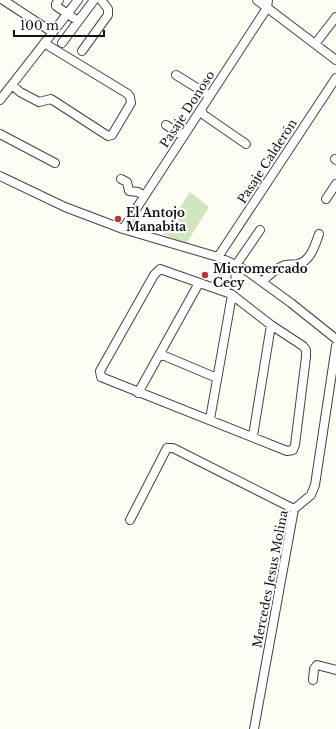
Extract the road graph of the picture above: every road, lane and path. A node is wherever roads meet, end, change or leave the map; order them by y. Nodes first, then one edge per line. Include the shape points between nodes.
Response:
1 (3, 0) edge
2 (59, 0) edge
3 (78, 0) edge
4 (94, 0) edge
5 (101, 0) edge
6 (257, 0) edge
7 (267, 4) edge
8 (67, 14) junction
9 (336, 17) edge
10 (78, 21) junction
11 (52, 32) junction
12 (44, 43) junction
13 (62, 43) dead end
14 (314, 44) junction
15 (82, 51) dead end
16 (336, 60) edge
17 (176, 75) dead end
18 (336, 78) edge
19 (12, 85) junction
20 (210, 96) junction
21 (0, 100) edge
22 (201, 110) junction
23 (166, 125) dead end
24 (0, 134) edge
25 (183, 136) junction
26 (246, 144) dead end
27 (55, 163) dead end
28 (0, 176) edge
29 (121, 179) dead end
30 (336, 184) edge
31 (144, 196) junction
32 (326, 199) dead end
33 (123, 230) junction
34 (260, 230) dead end
35 (319, 234) dead end
36 (218, 258) junction
37 (232, 263) junction
38 (262, 282) junction
39 (199, 283) junction
40 (230, 294) junction
41 (271, 325) junction
42 (336, 339) edge
43 (336, 346) edge
44 (160, 354) junction
45 (217, 378) junction
46 (138, 392) junction
47 (210, 420) junction
48 (253, 436) junction
49 (294, 509) junction
50 (130, 520) dead end
51 (336, 670) edge
52 (313, 680) dead end
53 (254, 729) edge

1 - 11 street
2 - 8 street via 55,5
3 - 8 street
4 - 10 street
5 - 15 street via 108,9 108,15
6 - 7 street
7 - 14 street
7 - 20 street, Pasaje Donoso
8 - 10 street
8 - 11 street
9 - 14 street
10 - 13 street
11 - 12 street
12 - 19 street
12 - 19 street via 128,94 131,103 112,135 108,136 51,99 39,102
14 - 16 street
17 - 20 street
18 - 36 street, Pasaje Calderón
19 - 21 street
20 - 22 street, Pasaje Donoso
22 - 25 street, Pasaje Donoso
22 - 26 street via 204,115
23 - 25 street
24 - 27 street
25 - 31 street, Pasaje Donoso
28 - 33 street via 65,207
29 - 31 street via 127,182 127,195 138,192
30 - 32 street
31 - 33 street, Pasaje Donoso
33 - 36 street
34 - 37 street
35 - 38 street via 312,253 305,260 280,267
36 - 37 street
37 - 38 street
37 - 40 street
38 - 42 street
39 - 40 street
39 - 44 street
39 - 46 street via 160,269 100,371 101,377
40 - 41 street
40 - 45 street
41 - 48 street
41 - 48 street via 306,350 295,445 293,450 288,451
43 - 49 street, Mercedes Jesus Molina via 315,485 311,495
44 - 45 street
44 - 46 street
45 - 47 street
46 - 47 street
47 - 48 street
49 - 50 street via 173,448 167,448
49 - 53 street, Mercedes Jesus Molina
51 - 52 street via 317,665

